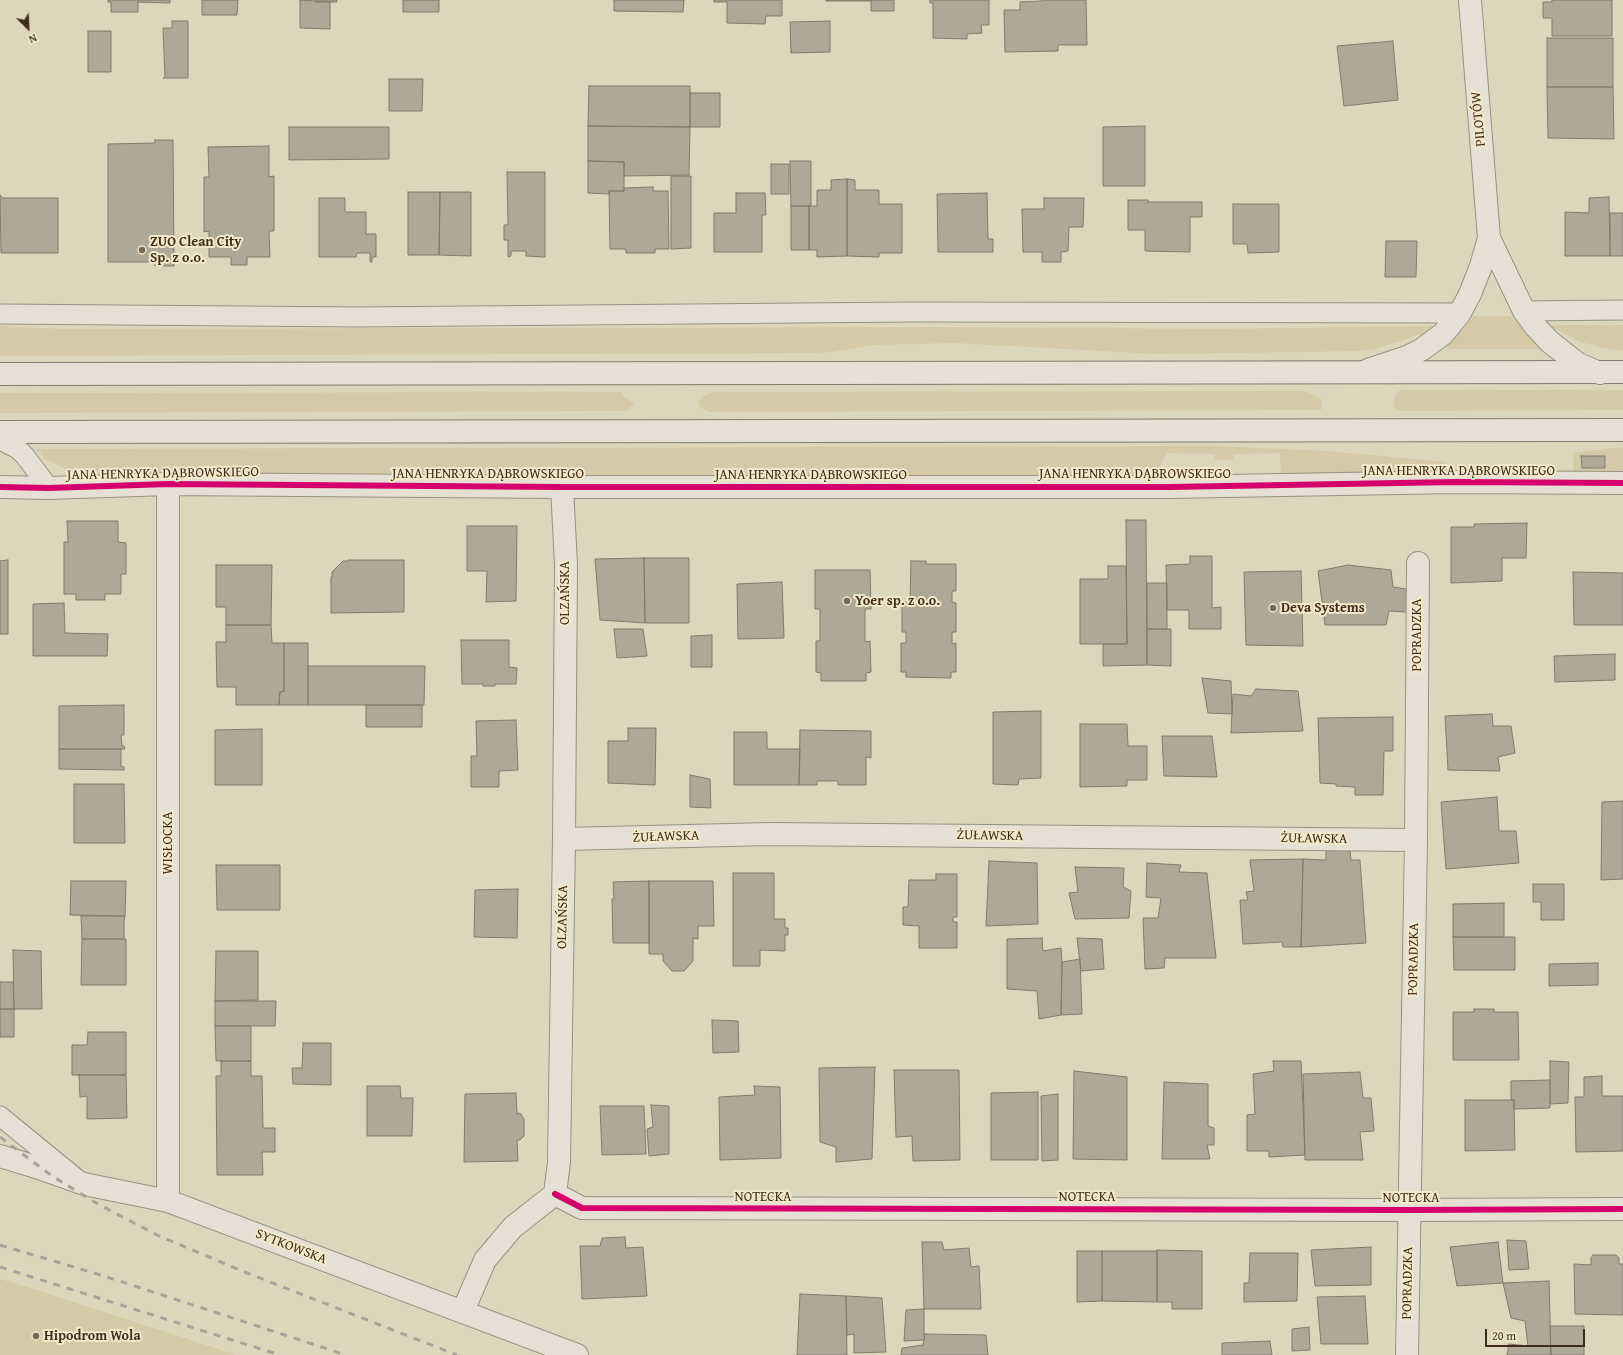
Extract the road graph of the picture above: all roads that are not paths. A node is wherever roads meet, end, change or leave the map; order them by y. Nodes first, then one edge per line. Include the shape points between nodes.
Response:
1 (1470, 0) edge
2 (1489, 238) junction
3 (1623, 310) edge
4 (1524, 311) junction
5 (1460, 313) junction
6 (0, 314) edge
7 (1352, 372) junction
8 (1600, 372) junction
9 (1623, 372) edge
10 (0, 374) edge
11 (1623, 430) edge
12 (0, 432) edge
13 (0, 440) edge
14 (1623, 483) edge
15 (168, 484) junction
16 (0, 487) edge
17 (562, 487) junction
18 (49, 488) junction
19 (1418, 563) dead end
20 (564, 839) junction
21 (1416, 840) junction
22 (0, 1116) edge
23 (0, 1156) edge
24 (84, 1184) junction
25 (555, 1194) junction
26 (168, 1201) junction
27 (1623, 1209) edge
28 (1409, 1210) junction
29 (463, 1312) junction
30 (577, 1355) edge
31 (1407, 1355) edge

1 - 2 street, PILOTÓW
2 - 4 street, PILOTÓW
2 - 5 street, PILOTÓW via 1481,266
3 - 4 lane
4 - 8 street, PILOTÓW via 1559,350 1578,364
5 - 6 lane via 910,312 359,318
5 - 7 street, PILOTÓW via 1443,334 1421,350 1382,367
7 - 8 street
7 - 10 street
8 - 9 street
11 - 12 street
13 - 18 lane via 25,456
14 - 17 street, JANA HENRYKA DĄBROWSKIEGO via 1169,487
15 - 17 street, JANA HENRYKA DĄBROWSKIEGO
15 - 18 street, JANA HENRYKA DĄBROWSKIEGO
15 - 26 street, WISŁOCKA
16 - 18 street, JANA HENRYKA DĄBROWSKIEGO
17 - 20 street, OLZAŃSKA via 566,565
19 - 21 street, POPRADZKA
20 - 21 street, ŻUŁAWSKA via 778,834
20 - 25 street, OLZAŃSKA via 559,1162
21 - 28 street, POPRADZKA
22 - 24 lane
23 - 24 street, SYTKOWSKA
24 - 26 street, SYTKOWSKA
25 - 28 street, NOTECKA via 582,1208
25 - 29 street via 513,1227 485,1260
26 - 29 street, SYTKOWSKA
27 - 28 street, NOTECKA
28 - 31 street, POPRADZKA
29 - 30 street, SYTKOWSKA

